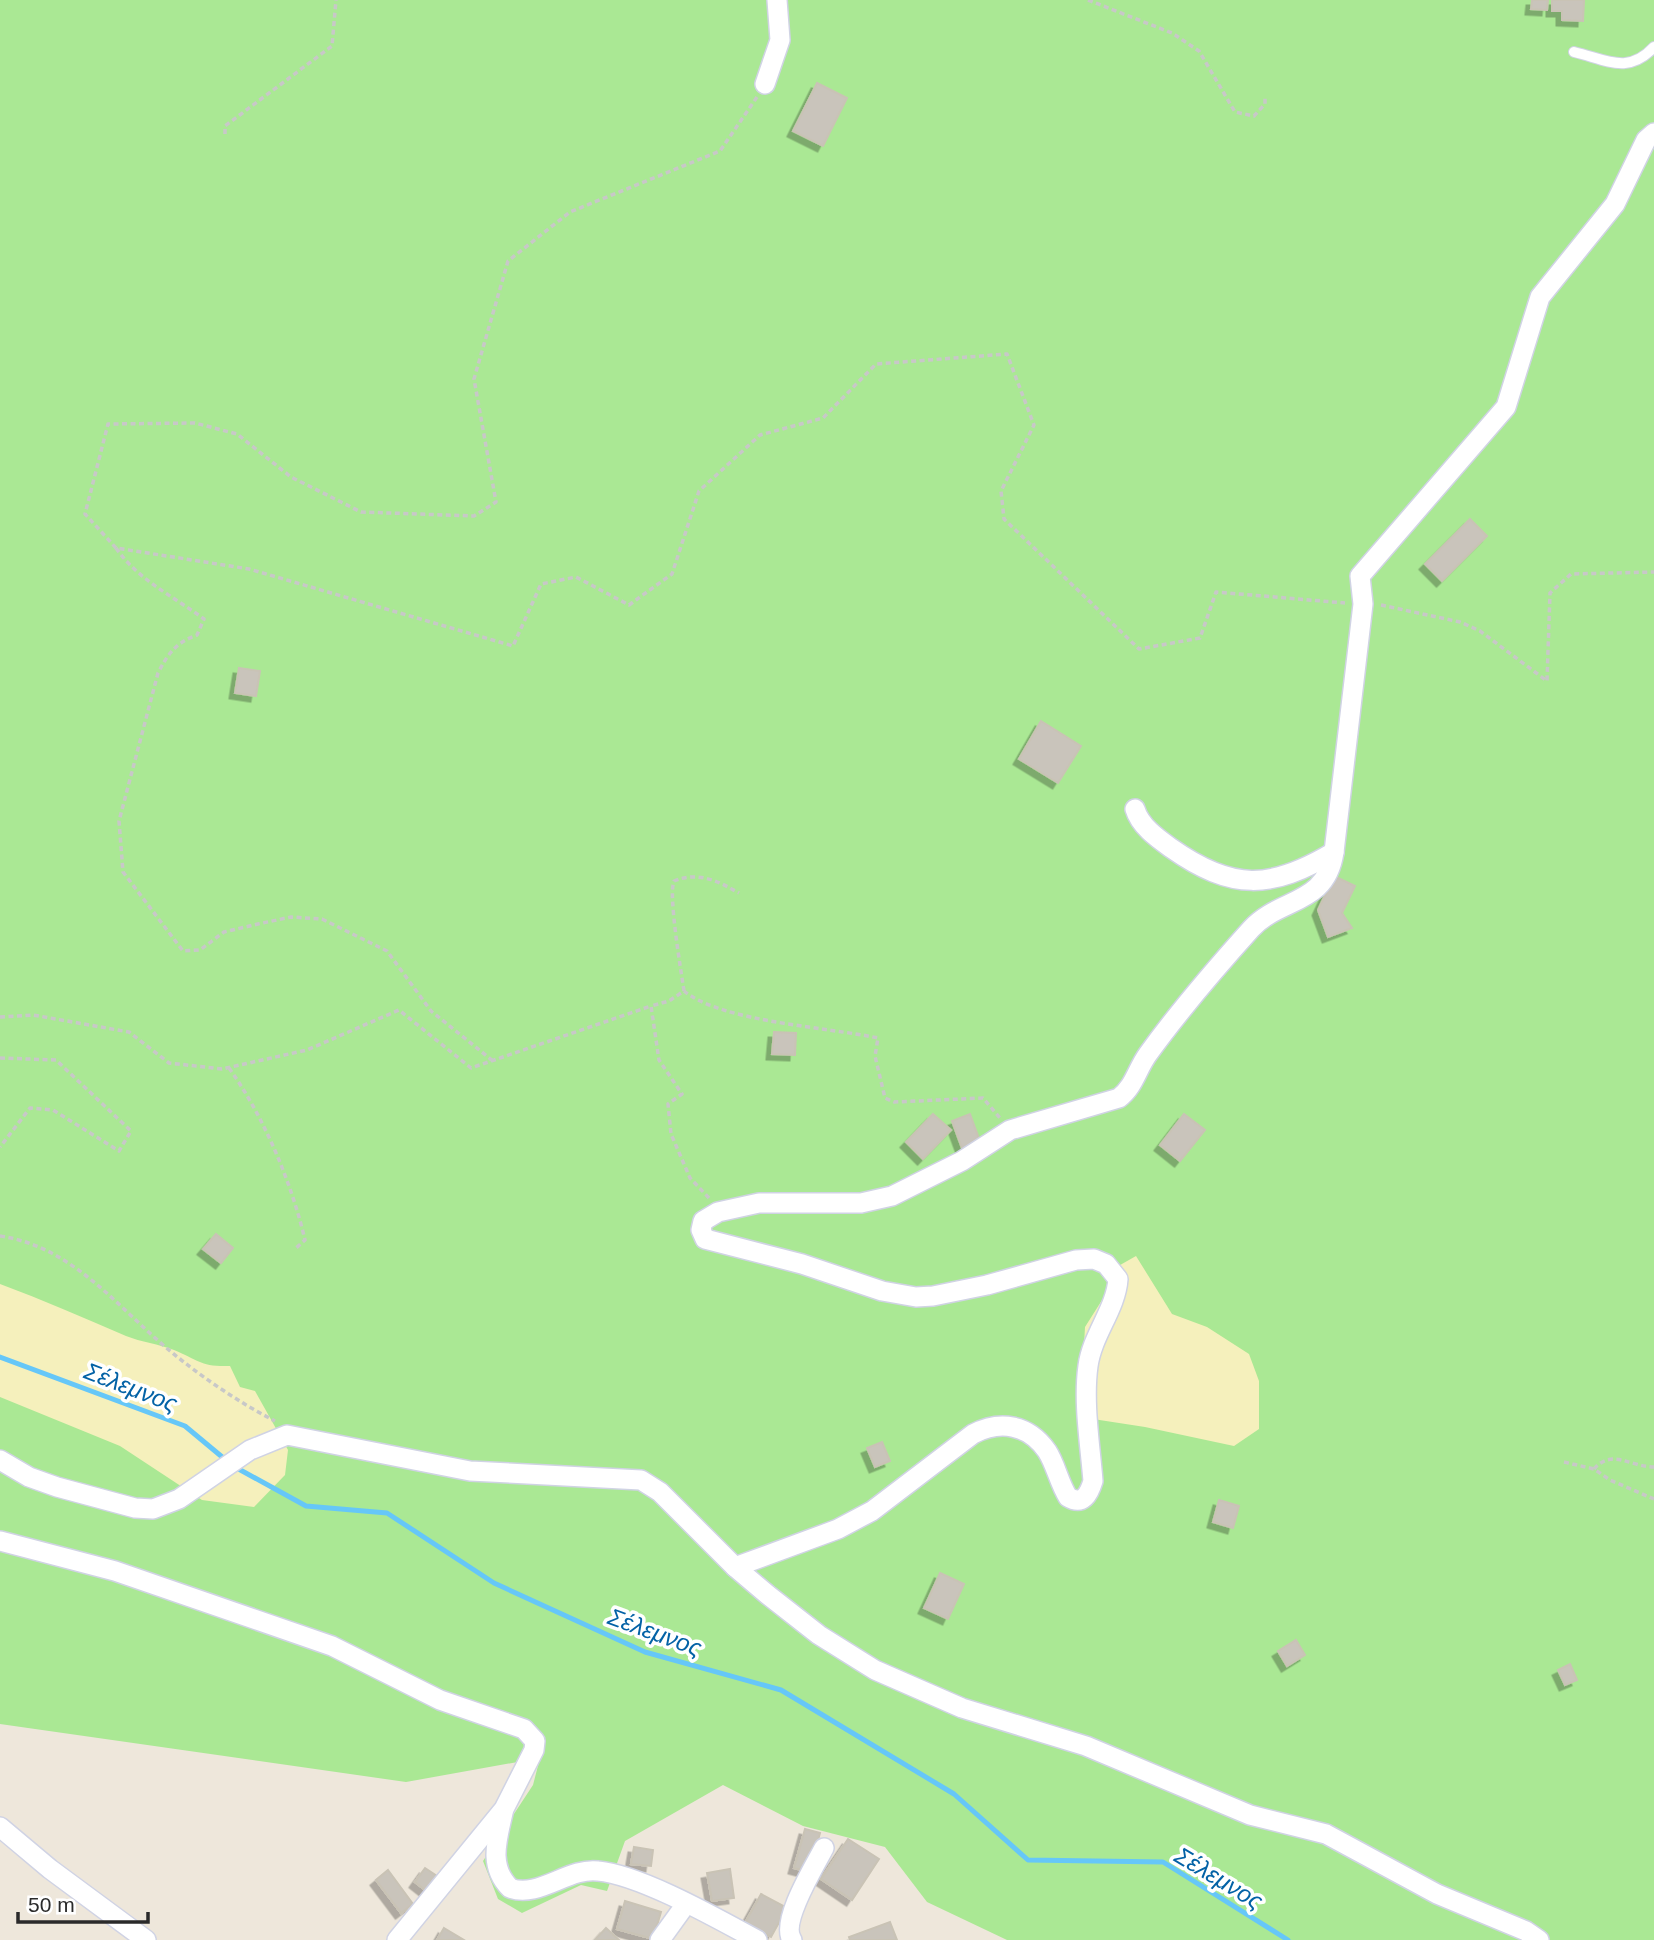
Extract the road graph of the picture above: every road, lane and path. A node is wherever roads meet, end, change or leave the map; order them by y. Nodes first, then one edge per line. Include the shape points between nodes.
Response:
1 (336, 0) edge
2 (776, 0) edge
3 (1088, 0) edge
4 (1654, 47) edge
5 (1574, 52) dead end
6 (765, 84) joint
7 (1265, 96) dead end
8 (1654, 133) edge
9 (225, 134) dead end
10 (116, 548) junction
11 (1654, 572) edge
12 (1363, 604) junction
13 (1385, 606) dead end
14 (1135, 809) dead end
15 (1334, 852) junction
16 (739, 893) dead end
17 (684, 991) junction
18 (651, 1006) junction
19 (0, 1017) edge
20 (0, 1058) edge
21 (493, 1060) junction
22 (229, 1068) junction
23 (1010, 1130) junction
24 (0, 1147) edge
25 (718, 1212) junction
26 (0, 1236) edge
27 (295, 1249) dead end
28 (305, 1437) junction
29 (0, 1460) edge
30 (1564, 1462) dead end
31 (1654, 1467) edge
32 (1594, 1469) junction
33 (1654, 1499) edge
34 (0, 1541) edge
35 (735, 1567) junction
36 (504, 1809) junction
37 (0, 1827) edge
38 (824, 1849) dead end
39 (687, 1904) junction
40 (146, 1940) edge
41 (397, 1940) edge
42 (660, 1940) edge
43 (757, 1940) edge
44 (792, 1940) edge
45 (1539, 1940) edge

1 - 9 path via 332,46 225,126
2 - 6 street via 780,40
3 - 7 path via 1172,33 1199,51 1235,112 1254,116 1265,104
4 - 5 lane via 1642,60 1625,65
6 - 10 path via 720,151 570,212 509,261 474,379 496,502 474,516 361,512 291,477 237,434 195,423 108,424 85,514
8 - 12 street via 1646,140 1615,204 1540,297 1506,407 1360,576
10 - 12 path via 249,569 513,646 541,584 576,577 629,606 672,574 699,491 760,435 824,418 876,364 1007,354 1034,425 1000,491 1004,519 1139,649 1200,638 1216,592
10 - 21 path via 149,583 204,619 197,635 169,651 158,673 119,821 123,872 183,951 200,950 224,932 291,917 322,919 355,934 387,951 431,1011
11 - 13 path via 1571,574 1550,593 1547,681 1480,631 1460,622
12 - 15 street
14 - 15 street via 1167,845 1192,862 1231,878 1257,881 1291,876
15 - 23 street via 1329,874 1320,886 1254,926 1147,1055 1128,1091 1111,1102
16 - 17 path via 697,876 674,881 672,909
17 - 18 path
17 - 23 path via 709,1006 877,1038 875,1056 885,1098 894,1102 983,1098
18 - 21 path
18 - 25 path via 659,1060 682,1094 668,1104 671,1134 690,1178
19 - 22 path via 33,1015 129,1032 169,1063
20 - 24 path via 56,1060 131,1131 119,1151 53,1110 30,1108
21 - 22 path via 471,1068 399,1010 307,1050
22 - 27 path via 272,1146 300,1222 305,1240
23 - 25 street via 885,1198 861,1203 759,1203
25 - 35 street via 703,1221 705,1239 882,1291 933,1296 1094,1259 1106,1264 1118,1279 1088,1365 1093,1480 1083,1499 1068,1497 1046,1451 1030,1435 1017,1427 995,1425 973,1434 872,1511 838,1529
26 - 28 path via 31,1241 59,1256 108,1293 179,1359
28 - 29 street via 287,1435 262,1444 228,1462 179,1499 153,1509 57,1487
28 - 35 street via 470,1471 641,1480 660,1492
30 - 32 path
31 - 32 path via 1614,1457 1602,1460
32 - 33 path
34 - 36 street via 115,1571 332,1646 440,1700 524,1729 535,1741 534,1750
35 - 45 street via 819,1635 875,1671 1005,1723 1087,1746 1250,1815 1326,1834 1437,1894
36 - 39 street via 495,1855 499,1875 510,1888 523,1891 597,1870
36 - 41 street
37 - 40 street
38 - 44 street via 788,1927
39 - 42 street
39 - 43 street

